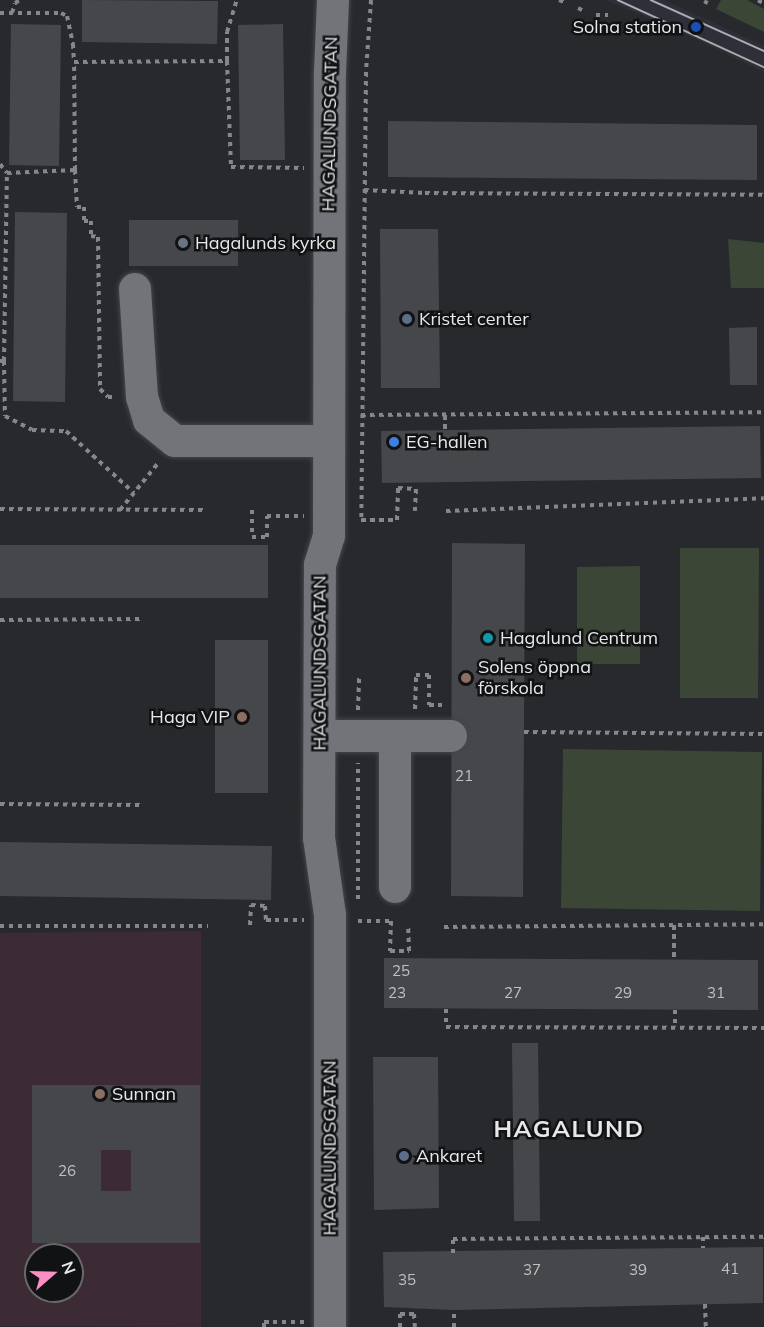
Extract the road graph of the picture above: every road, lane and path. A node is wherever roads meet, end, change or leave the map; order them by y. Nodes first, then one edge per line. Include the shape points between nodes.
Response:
1 (20, 0) edge
2 (237, 0) edge
3 (333, 0) edge
4 (371, 0) edge
5 (559, 0) edge
6 (758, 0) edge
7 (566, 3) dead end
8 (764, 4) edge
9 (578, 8) dead end
10 (584, 11) dead end
11 (0, 13) edge
12 (12, 13) junction
13 (596, 15) dead end
14 (608, 15) dead end
15 (74, 62) junction
16 (227, 62) junction
17 (0, 164) edge
18 (307, 168) dead end
19 (75, 170) junction
20 (7, 173) junction
21 (364, 190) junction
22 (764, 195) edge
23 (3, 253) edge
24 (135, 289) dead end
25 (2, 361) edge
26 (142, 397) junction
27 (764, 412) edge
28 (445, 415) junction
29 (361, 416) junction
30 (445, 430) dead end
31 (175, 441) junction
32 (328, 441) junction
33 (134, 493) junction
34 (764, 498) edge
35 (0, 509) edge
36 (206, 510) dead end
37 (252, 510) dead end
38 (120, 511) junction
39 (415, 511) dead end
40 (446, 511) dead end
41 (306, 516) dead end
42 (141, 619) dead end
43 (0, 620) edge
44 (445, 705) dead end
45 (524, 732) dead end
46 (764, 734) edge
47 (321, 736) junction
48 (405, 736) junction
49 (452, 736) dead end
50 (0, 804) edge
51 (140, 805) dead end
52 (395, 887) dead end
53 (307, 920) dead end
54 (358, 921) dead end
55 (764, 924) edge
56 (674, 925) junction
57 (0, 926) edge
58 (208, 926) dead end
59 (250, 926) dead end
60 (408, 926) dead end
61 (444, 927) dead end
62 (674, 960) dead end
63 (446, 1009) dead end
64 (675, 1010) dead end
65 (675, 1027) junction
66 (764, 1028) edge
67 (703, 1237) junction
68 (764, 1237) edge
69 (704, 1248) dead end
70 (453, 1253) dead end
71 (705, 1304) dead end
72 (454, 1310) dead end
73 (319, 1324) edge
74 (264, 1327) edge
75 (400, 1327) edge
76 (416, 1327) edge
77 (454, 1327) edge
78 (706, 1327) edge

1 - 12 path
2 - 16 path via 227,32
3 - 32 street, HAGALUNDSGATAN
4 - 21 path
5 - 7 path
6 - 8 path
9 - 10 path
11 - 12 path
12 - 15 path via 67,16
13 - 14 path
15 - 16 path
15 - 19 path
16 - 18 path via 231,167
17 - 20 path
19 - 20 path
19 - 26 path via 77,207 84,207 84,221 91,221 91,236 98,237 100,389 108,397
20 - 23 path
21 - 22 path
21 - 29 path
23 - 25 path
24 - 26 street
25 - 33 path via 5,416 32,430 66,431
26 - 31 street via 149,420
27 - 28 path
28 - 29 path
28 - 30 path
29 - 39 path via 361,520 398,520 398,488 416,489
31 - 32 street
31 - 33 path
32 - 47 street, HAGALUNDSGATAN via 328,536 320,565
33 - 38 path
34 - 40 path
35 - 38 path
36 - 38 path
37 - 41 path via 252,537 267,537 267,516
42 - 43 path
44 - 48 path via 429,705 429,675 416,675
45 - 46 path
47 - 48 street
47 - 73 street, HAGALUNDSGATAN via 319,838 330,915
48 - 49 street
48 - 52 street
50 - 51 path
53 - 59 path via 266,920 266,906 252,905
54 - 60 path via 391,921 390,951 409,951
55 - 56 path
56 - 61 path
56 - 62 path
57 - 58 path
63 - 65 path via 446,1027
64 - 65 path
65 - 66 path
67 - 68 path
67 - 69 path
67 - 70 path via 453,1239
71 - 78 path
72 - 77 path
73 - 74 path via 264,1322
75 - 76 path via 400,1314 414,1314

